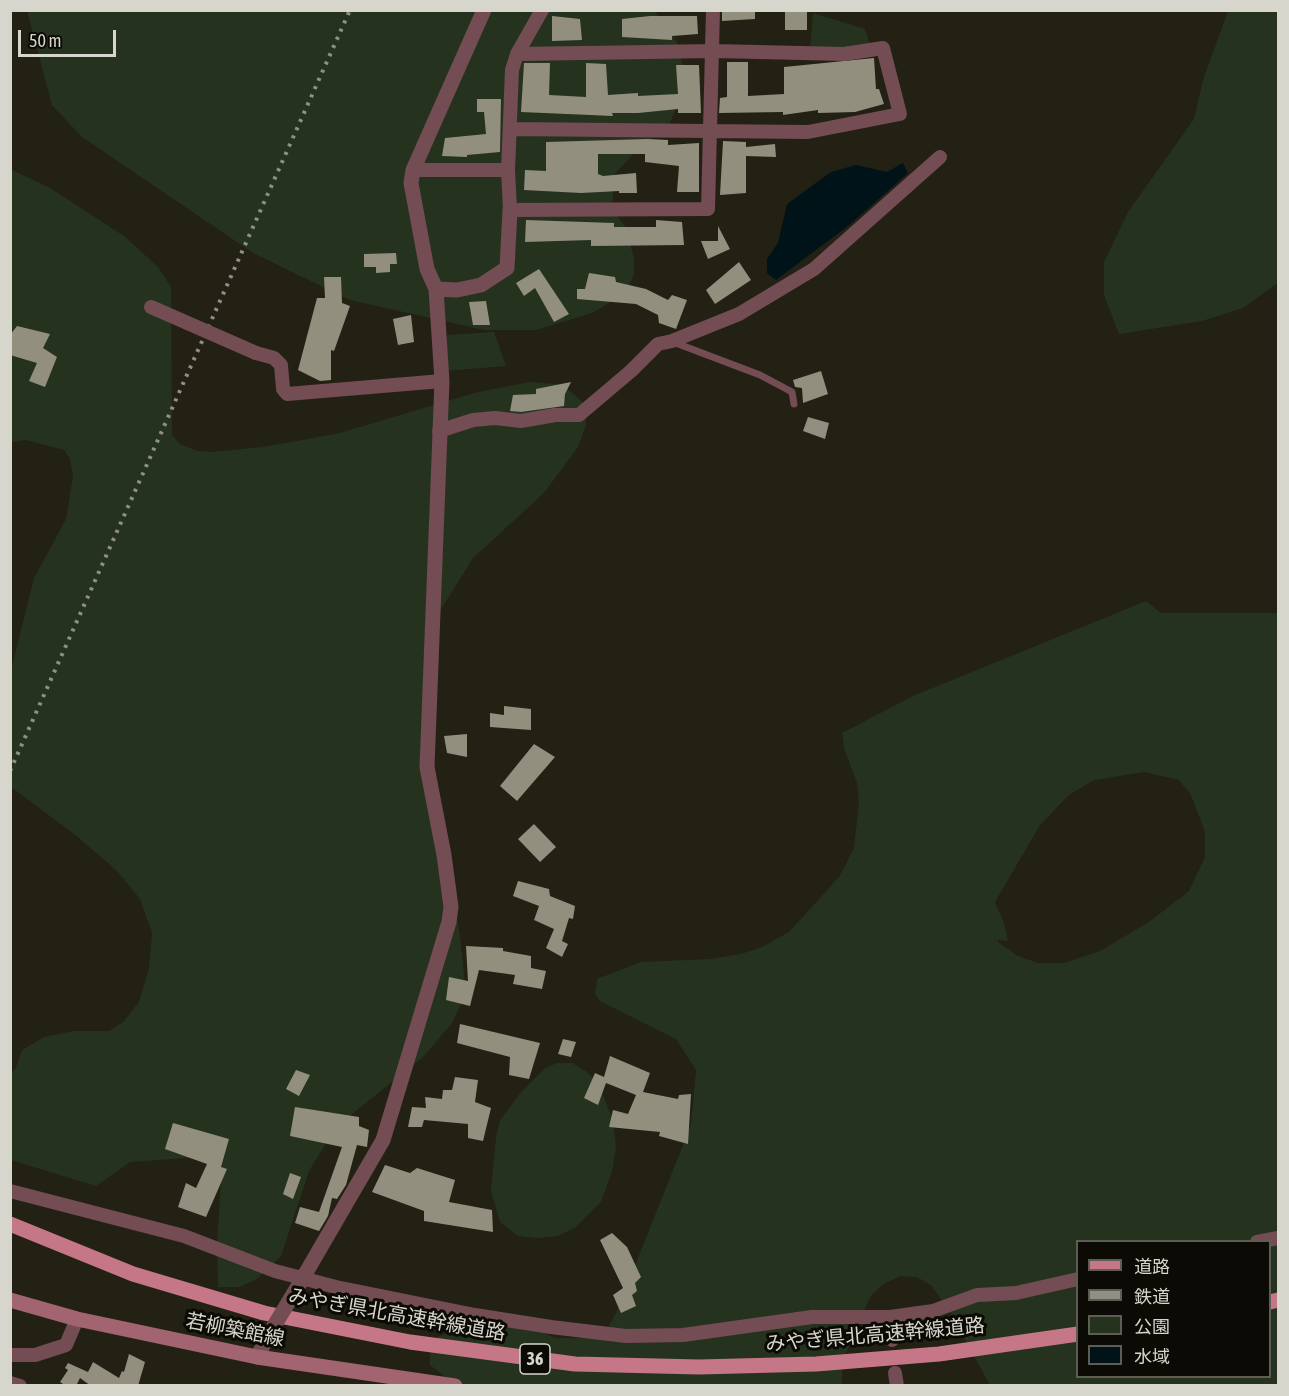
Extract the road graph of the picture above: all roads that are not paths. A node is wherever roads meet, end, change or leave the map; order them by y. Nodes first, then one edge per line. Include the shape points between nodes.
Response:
1 (484, 10) edge
2 (542, 10) edge
3 (713, 10) edge
4 (714, 51) junction
5 (517, 54) junction
6 (511, 129) junction
7 (712, 131) junction
8 (940, 158) dead end
9 (413, 170) junction
10 (508, 170) junction
11 (510, 210) junction
12 (436, 289) junction
13 (151, 307) dead end
14 (672, 341) junction
15 (442, 381) junction
16 (794, 404) dead end
17 (439, 431) junction
18 (10, 1191) edge
19 (10, 1224) edge
20 (1076, 1279) edge
21 (301, 1281) junction
22 (10, 1300) edge
23 (890, 1317) junction
24 (77, 1319) junction
25 (1076, 1334) edge
26 (892, 1340) dead end
27 (10, 1355) edge
28 (257, 1356) junction
29 (10, 1383) edge
30 (20, 1386) edge
31 (455, 1386) edge

1 - 9 street
2 - 5 street
3 - 4 street
4 - 5 street
4 - 7 street
4 - 7 street via 844,54 883,48 900,114 808,132
5 - 6 street via 512,70
6 - 7 street
6 - 10 street
7 - 11 street via 708,209
8 - 14 street via 814,269 739,314
9 - 10 street
9 - 12 street via 411,183 427,268
10 - 11 street
11 - 12 street via 507,268 481,285
12 - 15 street
13 - 15 street, bridge via 274,358 281,364 287,394
14 - 16 lane via 760,375 792,392
14 - 17 street via 658,344 579,415 521,422 473,420
15 - 17 street
17 - 21 street via 427,767 444,855 451,907 449,922 383,1140
18 - 21 street via 184,1236
19 - 25 main road, みやぎ県北高速幹線道路 / 36 via 133,1274 264,1313 410,1342 574,1364 816,1364 939,1354
20 - 23 street via 1016,1293 977,1294 933,1311
21 - 23 street via 551,1328 626,1335 683,1335 812,1317
21 - 28 street, bridge
22 - 24 main road, 若柳築館線
23 - 26 street
24 - 27 street via 66,1345 35,1355
24 - 28 main road, 若柳築館線
28 - 31 main road, 若柳築館線
29 - 30 street

